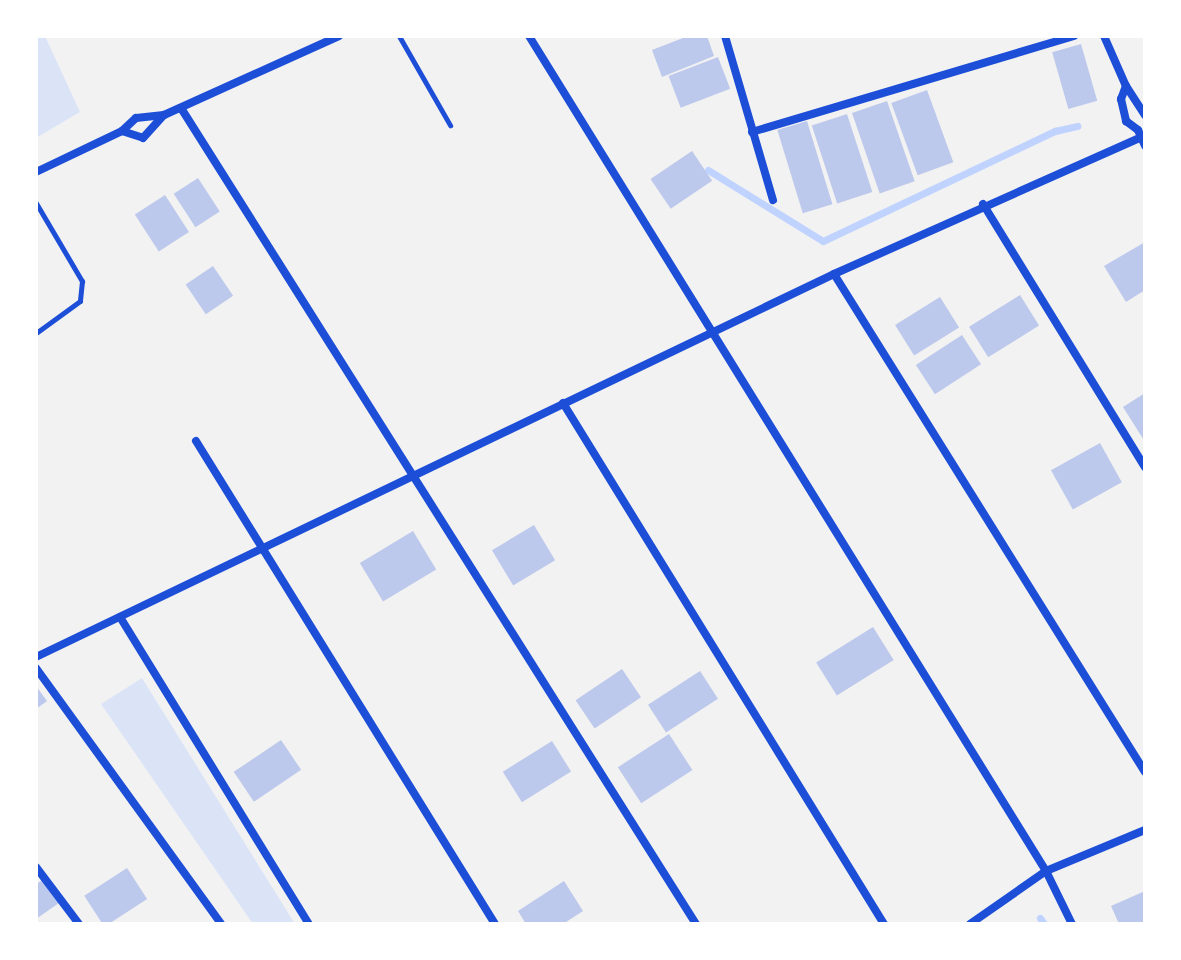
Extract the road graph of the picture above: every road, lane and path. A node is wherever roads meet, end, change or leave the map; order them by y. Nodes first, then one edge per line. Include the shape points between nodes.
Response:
1 (339, 36) edge
2 (399, 36) edge
3 (529, 36) edge
4 (725, 36) edge
5 (1074, 36) edge
6 (1104, 36) edge
7 (1126, 86) junction
8 (181, 108) junction
9 (164, 115) junction
10 (1145, 116) edge
11 (450, 125) dead end
12 (122, 131) junction
13 (752, 132) junction
14 (1141, 138) edge
15 (36, 172) edge
16 (773, 200) dead end
17 (36, 203) edge
18 (983, 204) junction
19 (834, 274) junction
20 (713, 332) junction
21 (36, 333) edge
22 (563, 403) junction
23 (196, 441) dead end
24 (1145, 467) edge
25 (413, 474) junction
26 (264, 547) junction
27 (120, 617) junction
28 (36, 657) edge
29 (36, 668) edge
30 (1145, 772) edge
31 (1145, 830) edge
32 (36, 867) edge
33 (1046, 871) junction
34 (79, 924) edge
35 (221, 924) edge
36 (309, 924) edge
37 (495, 924) edge
38 (696, 924) edge
39 (884, 924) edge
40 (970, 924) edge
41 (1072, 924) edge

1 - 8 street
2 - 11 lane
3 - 20 street
4 - 13 street
5 - 13 street
6 - 7 street
7 - 10 street
7 - 14 street via 1121,99 1126,121
8 - 9 street
8 - 25 street
9 - 12 street via 136,118
9 - 12 street via 143,138
10 - 14 street
12 - 15 street
13 - 16 street
14 - 18 street
17 - 21 lane via 82,281 80,301 69,314
18 - 19 street
18 - 24 street
19 - 20 street
19 - 30 street
20 - 22 street
20 - 33 street
22 - 25 street
22 - 39 street
23 - 26 street
25 - 26 street
25 - 38 street
26 - 27 street
26 - 37 street
27 - 28 street
27 - 36 street
29 - 35 street
31 - 33 street
32 - 34 street
33 - 40 street
33 - 41 street

